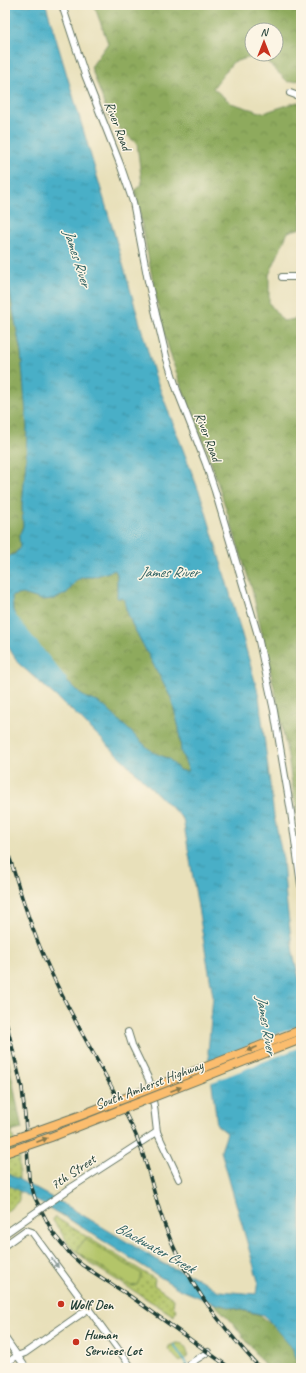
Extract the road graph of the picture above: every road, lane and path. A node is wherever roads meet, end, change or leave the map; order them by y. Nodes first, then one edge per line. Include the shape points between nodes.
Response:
1 (62, 5) edge
2 (290, 93) dead end
3 (301, 97) edge
4 (282, 277) dead end
5 (301, 277) edge
6 (301, 885) edge
7 (301, 1030) edge
8 (128, 1032) dead end
9 (301, 1039) edge
10 (157, 1132) junction
11 (5, 1142) edge
12 (5, 1153) edge
13 (179, 1179) dead end
14 (6, 1234) edge
15 (5, 1245) edge
16 (88, 1308) junction
17 (5, 1338) edge
18 (208, 1352) dead end
19 (18, 1356) junction
20 (5, 1364) edge
21 (26, 1368) edge
22 (132, 1368) edge
23 (183, 1368) edge

1 - 6 street, River Road via 82,69 133,202 166,356 215,491 257,632 279,740
2 - 3 street
4 - 5 street
7 -> 11 main road, South Amherst Highway, bridge
8 - 10 street via 149,1080
12 -> 9 main road, South Amherst Highway, bridge
10 - 13 street
10 - 14 street, 7th Street, bridge via 72,1187
15 -> 16 street via 26,1230 32,1232
16 - 19 street
16 - 22 street
17 - 19 street
18 - 23 street
19 - 20 street
19 - 21 street

